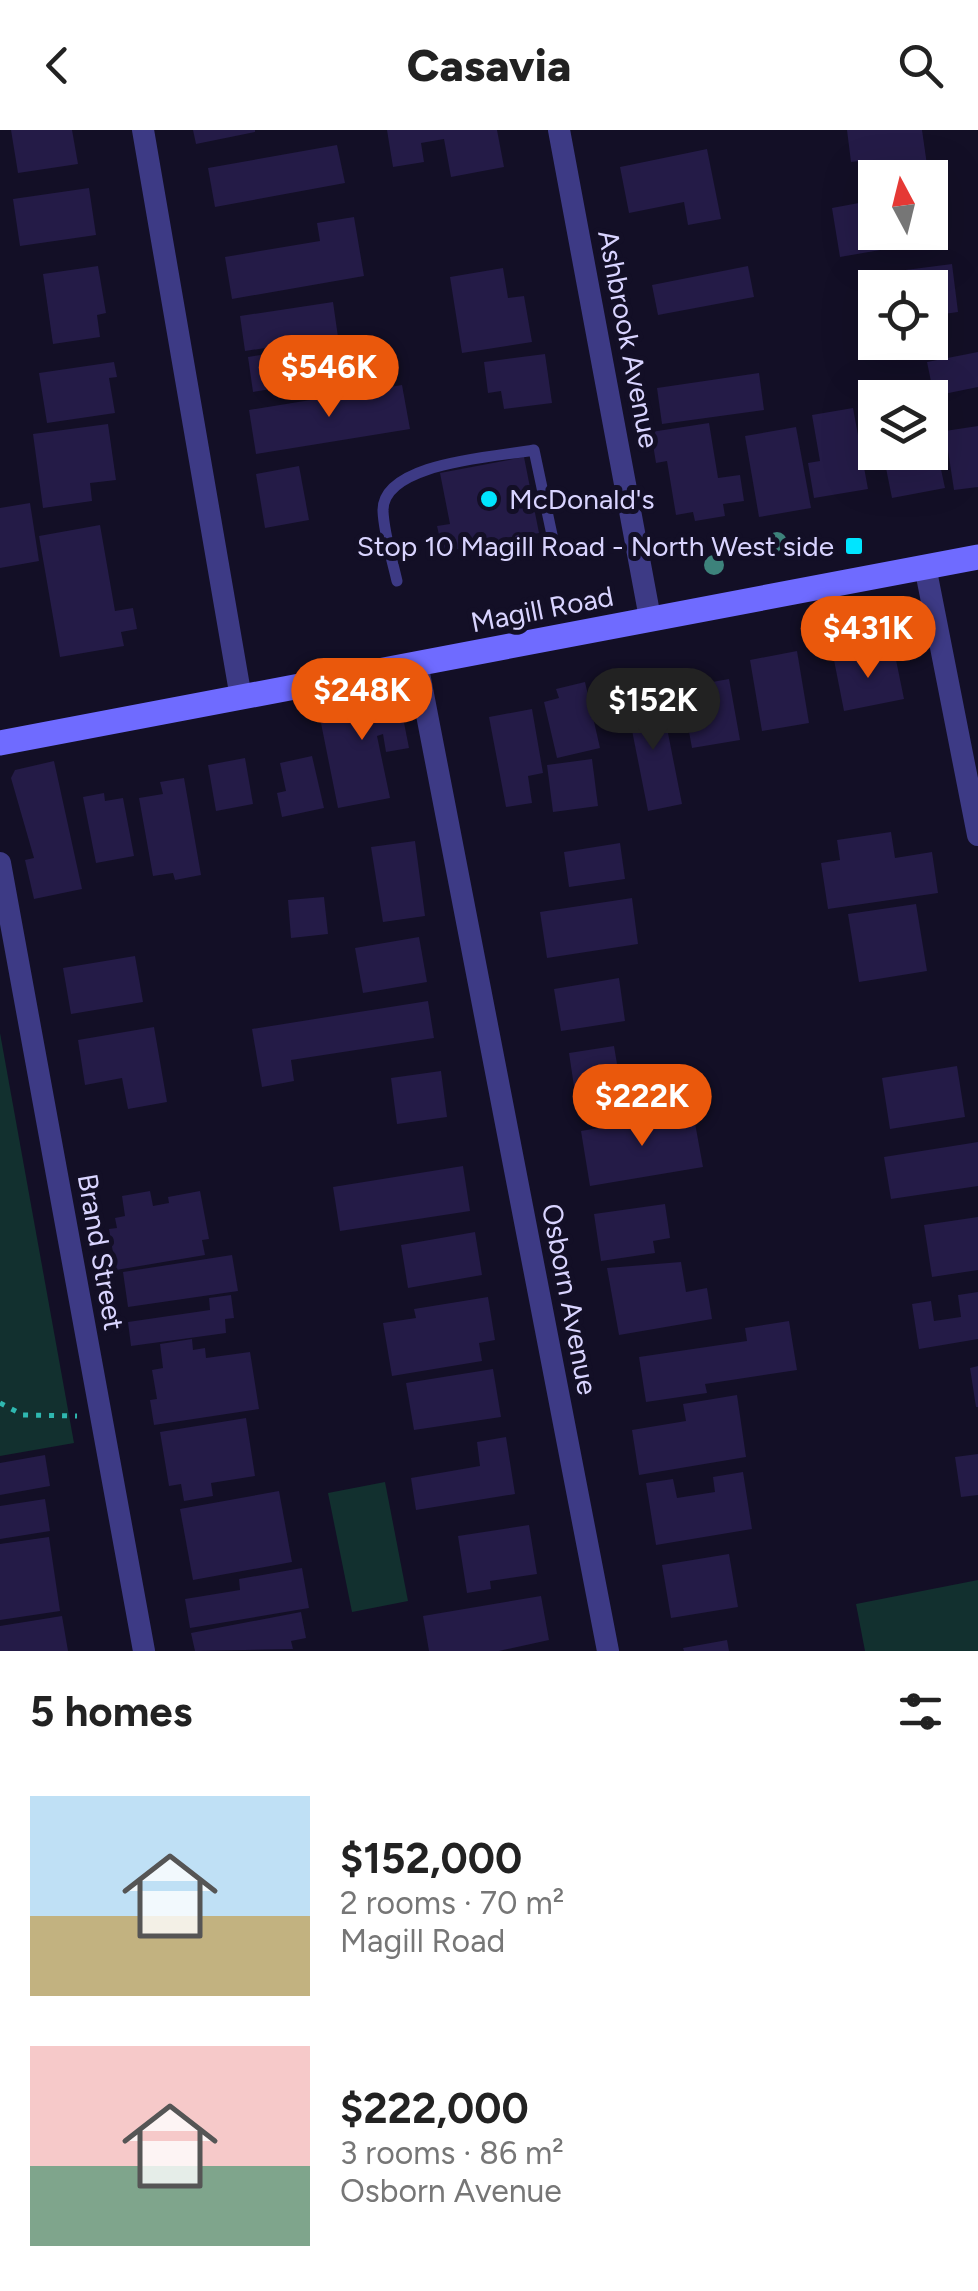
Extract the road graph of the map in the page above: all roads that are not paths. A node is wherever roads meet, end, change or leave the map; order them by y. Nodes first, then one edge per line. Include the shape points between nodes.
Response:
1 (143, 130) edge
2 (559, 130) edge
3 (555, 548) dead end
4 (978, 557) edge
5 (925, 566) junction
6 (397, 581) dead end
7 (650, 618) junction
8 (418, 664) junction
9 (240, 698) junction
10 (0, 743) edge
11 (978, 834) edge
12 (0, 863) edge
13 (144, 1651) edge
14 (608, 1651) edge

1 - 9 street
2 - 7 street, Ashbrook Avenue
3 - 6 lane via 534,450 413,472 392,485 382,508
4 - 5 main road, Magill Road
5 - 7 main road, Magill Road
5 - 11 street
7 - 8 main road, Magill Road
8 - 9 main road, Magill Road
8 - 14 street, Osborn Avenue
9 - 10 main road, Magill Road
12 - 13 street, Brand Street

